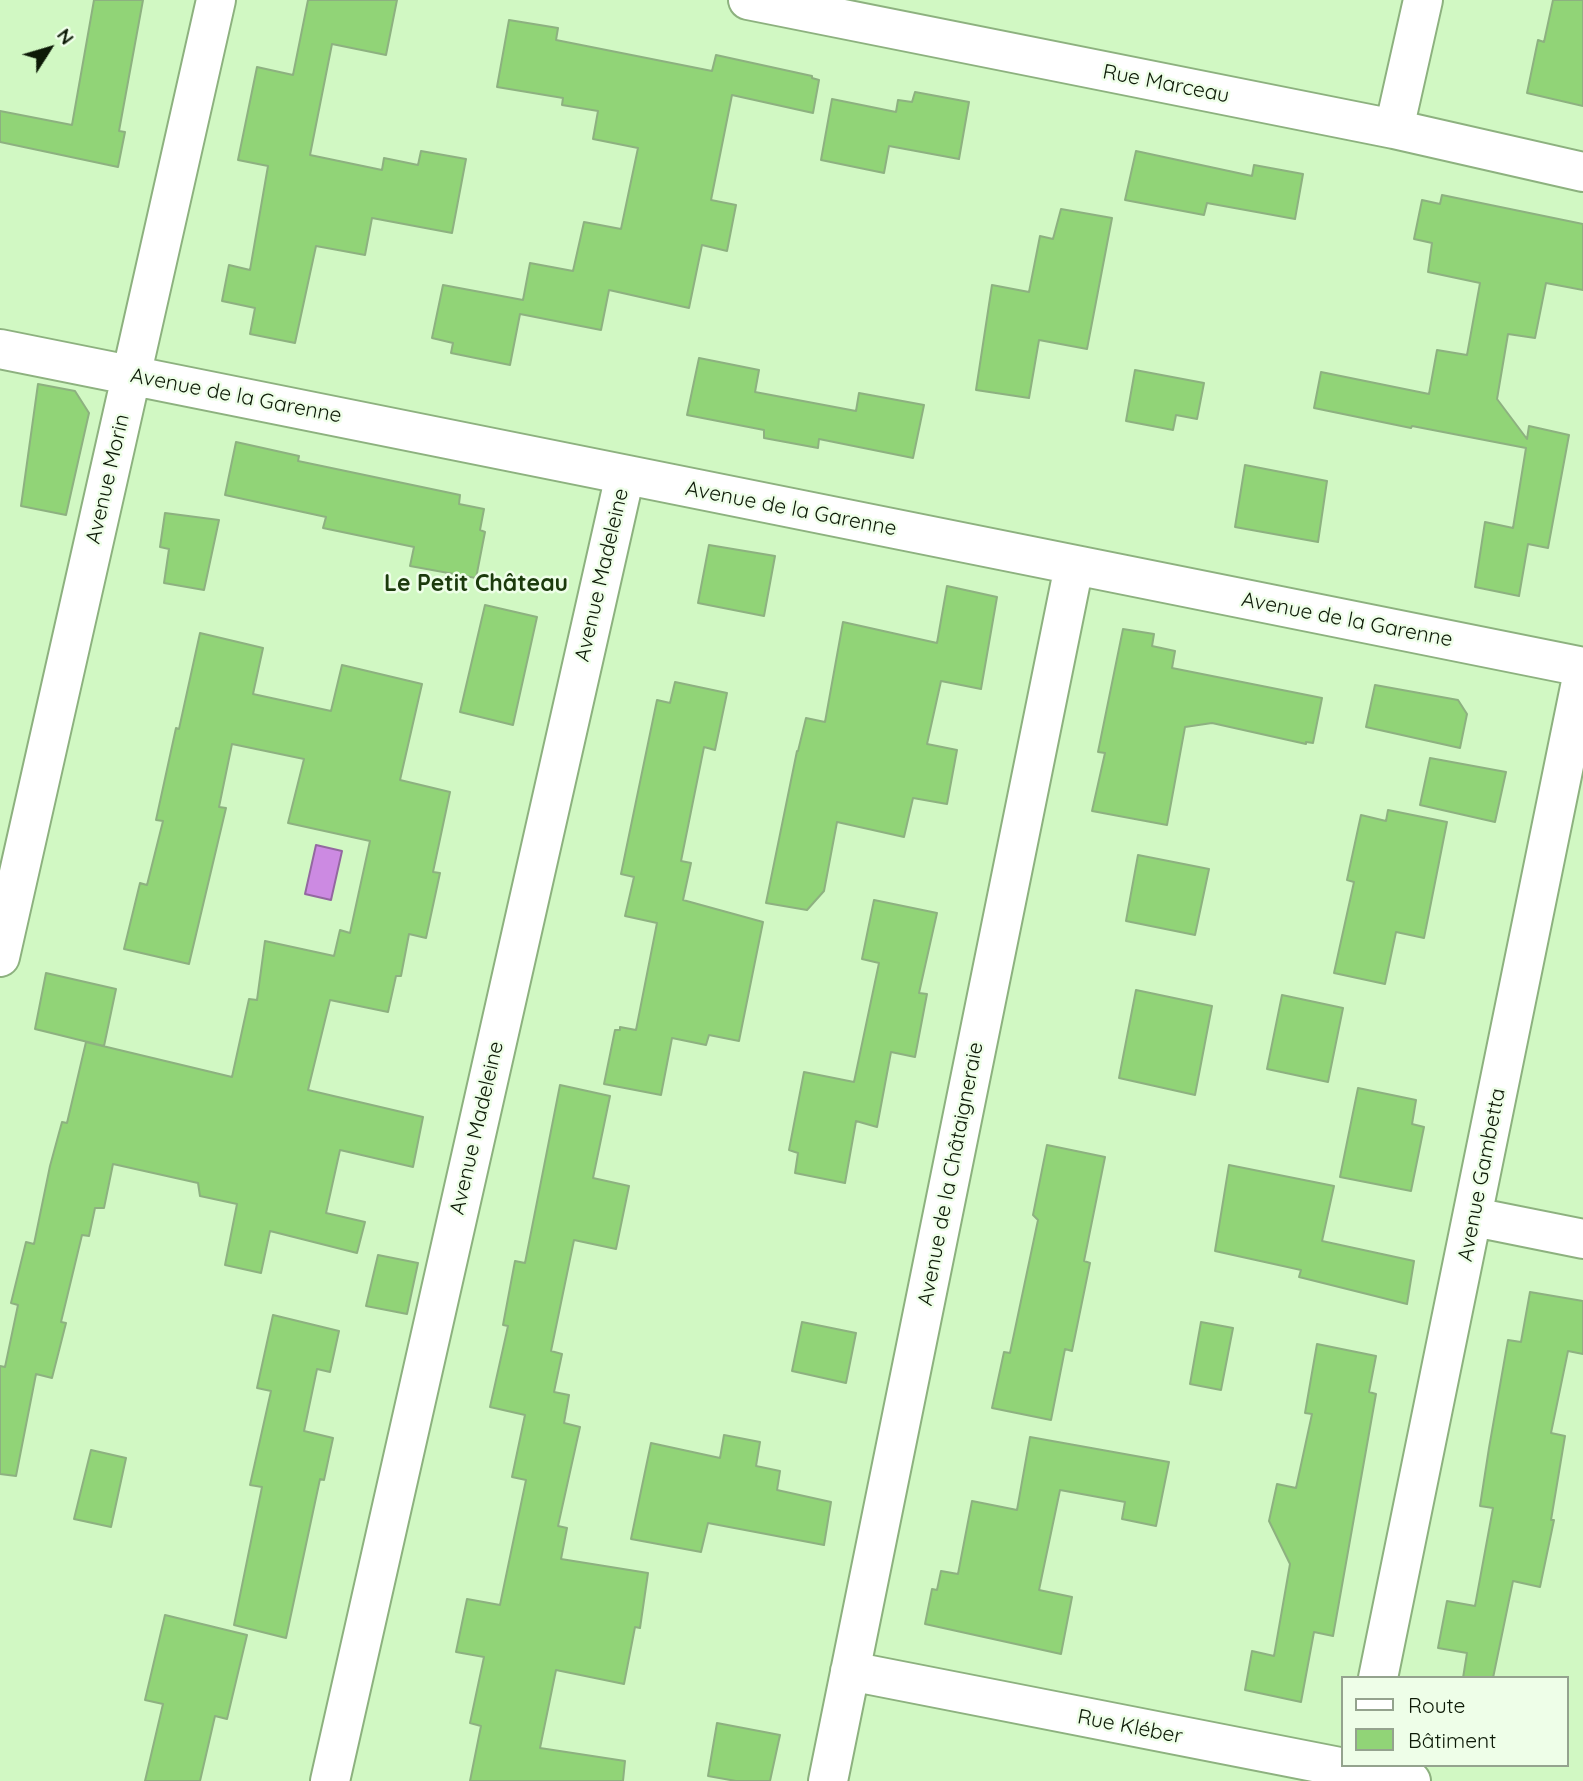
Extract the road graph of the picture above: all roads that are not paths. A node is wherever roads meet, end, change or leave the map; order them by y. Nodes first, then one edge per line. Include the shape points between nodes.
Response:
1 (216, 0) edge
2 (748, 0) edge
3 (1423, 0) edge
4 (1394, 129) junction
5 (1583, 172) edge
6 (0, 349) edge
7 (132, 375) junction
8 (625, 475) junction
9 (1074, 566) junction
10 (1583, 670) edge
11 (0, 957) edge
12 (1474, 1217) junction
13 (1583, 1239) edge
14 (850, 1671) junction
15 (1378, 1676) edge
16 (1342, 1765) edge
17 (1359, 1768) edge
18 (330, 1781) edge
19 (828, 1781) edge
20 (1411, 1781) edge

1 - 7 street, Avenue Morin
2 - 4 street, Rue Marceau
3 - 4 street
4 - 5 street, Rue Marceau
6 - 7 street, Avenue de la Garenne
7 - 8 street, Avenue de la Garenne
7 - 11 street, Avenue Morin
8 - 9 street, Avenue de la Garenne
8 - 18 street, Avenue Madeleine
9 - 10 street, Avenue de la Garenne
9 - 14 street, Avenue de la Châtaigneraie
10 - 12 street, Avenue Gambetta
12 - 13 street
12 - 15 street, Avenue Gambetta
14 - 16 street, Rue Kléber
14 - 19 street, Avenue de la Châtaigneraie
17 - 20 street, Rue Kléber

